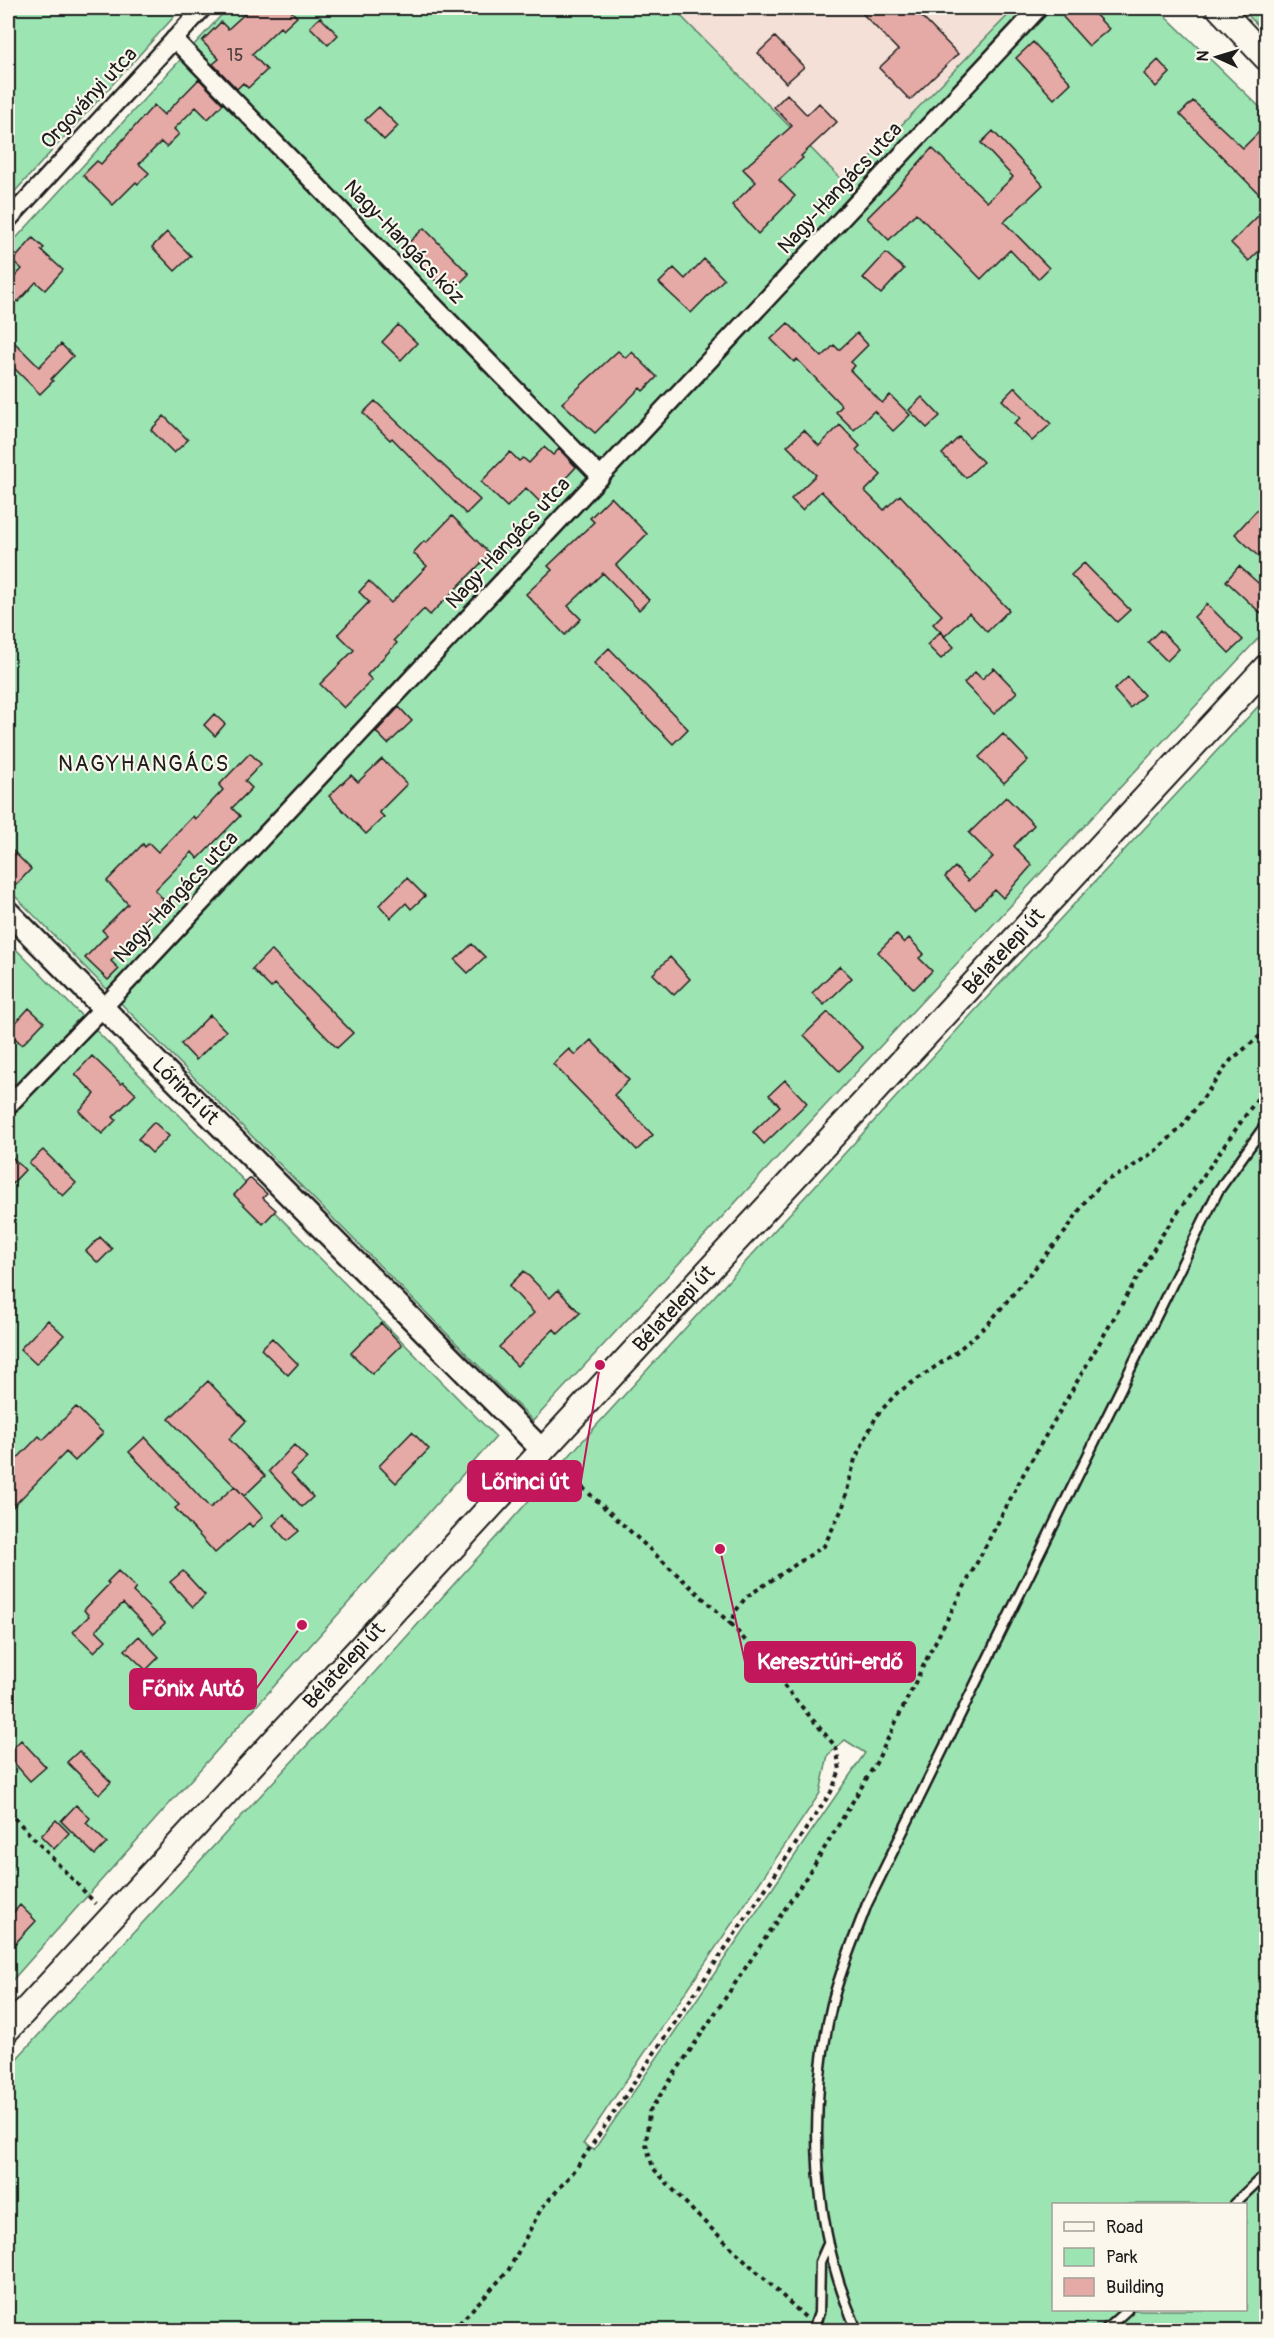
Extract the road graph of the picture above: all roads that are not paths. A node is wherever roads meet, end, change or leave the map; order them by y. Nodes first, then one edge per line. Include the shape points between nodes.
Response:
1 (203, 8) edge
2 (1039, 8) edge
3 (1219, 8) edge
4 (174, 39) junction
5 (1266, 58) edge
6 (8, 220) edge
7 (601, 477) junction
8 (1266, 667) edge
9 (8, 912) edge
10 (103, 1008) junction
11 (8, 1106) edge
12 (1266, 1124) edge
13 (542, 1450) junction
14 (8, 2029) edge
15 (1266, 2176) edge
16 (1236, 2203) edge
17 (828, 2244) junction
18 (1126, 2311) edge
19 (814, 2329) edge
20 (857, 2331) edge
21 (1105, 2331) edge

1 - 4 street, Orgoványi utca
2 - 7 street, Nagy-Hangács utca
3 - 5 main road
4 - 6 street, Orgoványi utca
4 - 7 street, Nagy-Hangács köz
7 - 10 street, Nagy-Hangács utca
8 - 13 main road, Bélatelepi út
9 - 10 street, Lőrinci út
10 - 11 street, Nagy-Hangács utca
10 - 13 street, Lőrinci út
12 - 17 lane via 1218,1191 867,1905 833,2001 822,2055 818,2163
13 - 14 main road, Bélatelepi út
15 - 16 lane
17 - 19 lane via 820,2262 819,2313
17 - 20 lane
18 - 21 lane

